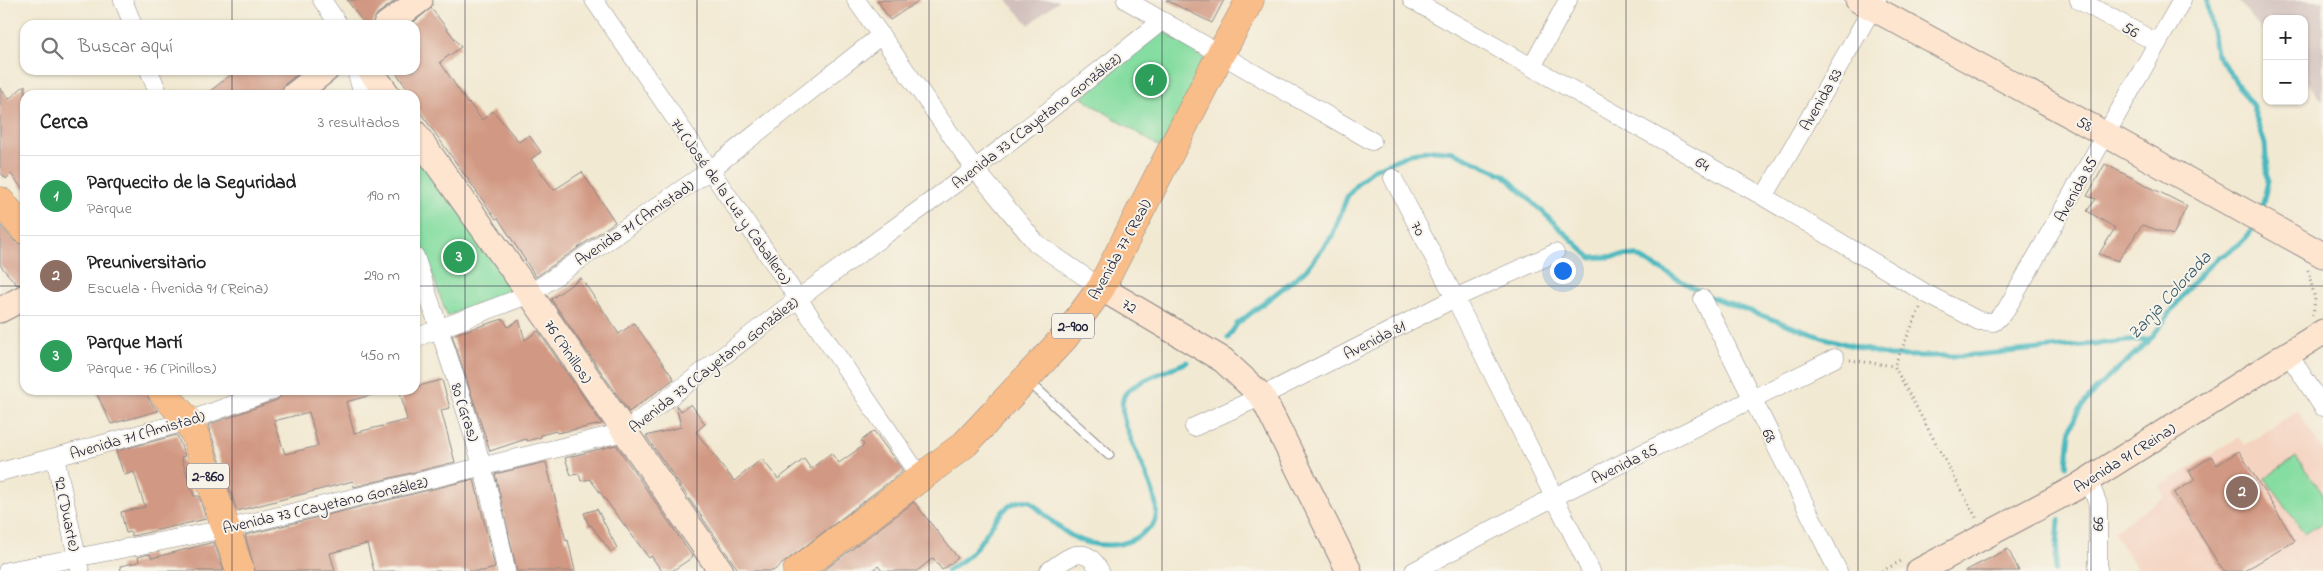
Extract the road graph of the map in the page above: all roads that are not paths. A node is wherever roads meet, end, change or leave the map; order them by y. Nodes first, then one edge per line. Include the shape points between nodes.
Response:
1 (123, 0) edge
2 (322, 0) edge
3 (420, 0) edge
4 (594, 0) edge
5 (856, 0) edge
6 (1126, 0) edge
7 (1250, 0) edge
8 (1412, 0) edge
9 (1568, 0) edge
10 (2079, 0) edge
11 (2182, 0) edge
12 (1869, 3) edge
13 (131, 20) edge
14 (336, 20) edge
15 (393, 20) edge
16 (1162, 21) junction
17 (880, 36) junction
18 (2156, 43) junction
19 (1220, 54) junction
20 (1532, 67) junction
21 (151, 75) edge
22 (320, 75) edge
23 (357, 75) edge
24 (374, 75) edge
25 (157, 90) edge
26 (300, 90) edge
27 (362, 90) edge
28 (384, 90) edge
29 (2105, 134) junction
30 (420, 140) edge
31 (1372, 140) dead end
32 (975, 169) junction
33 (710, 170) junction
34 (1393, 178) dead end
35 (1764, 197) junction
36 (0, 201) edge
37 (20, 224) edge
38 (1555, 253) dead end
39 (2316, 260) edge
40 (420, 272) edge
41 (1101, 288) junction
42 (530, 294) junction
43 (798, 298) junction
44 (1456, 298) junction
45 (20, 300) edge
46 (1703, 300) dead end
47 (0, 310) edge
48 (1994, 322) joint
49 (2316, 327) edge
50 (438, 329) junction
51 (420, 336) edge
52 (2289, 355) junction
53 (1835, 358) road end
54 (1026, 379) junction
55 (165, 395) edge
56 (259, 395) edge
57 (1262, 396) junction
58 (1752, 400) junction
59 (2323, 407) edge
60 (188, 421) junction
61 (1194, 427) dead end
62 (624, 432) junction
63 (1110, 455) dead end
64 (55, 457) junction
65 (483, 466) junction
66 (0, 472) edge
67 (920, 476) junction
68 (2082, 484) junction
69 (1554, 497) junction
70 (225, 529) junction
71 (78, 564) edge
72 (1914, 564) edge
73 (7, 571) edge
74 (240, 571) edge
75 (506, 571) edge
76 (721, 571) edge
77 (797, 571) edge
78 (1048, 571) edge
79 (1100, 571) edge
80 (1349, 571) edge
81 (1414, 571) edge
82 (1591, 571) edge
83 (1838, 571) edge
84 (2098, 571) edge

1 - 13 street
2 - 14 street
3 - 15 street
4 - 33 street, 74 (José de la Luz y Caballero)
5 - 17 street, 72
6 - 16 street
7 - 19 main road, Avenida 77 (Real) / 2-900
8 - 20 street, 64
9 - 20 street
10 - 18 street, 56
11 - 18 street, Avenida 85
12 - 29 street, 58
12 - 35 street, Avenida 83
16 - 19 street
16 - 32 street, Avenida 73 (Cayetano González)
17 - 32 street, 72
17 - 33 street, Avenida 71 (Amistad)
18 - 29 street, Avenida 85
19 - 31 street
19 - 41 main road, Avenida 77 (Real) / 2-900
20 - 35 street, 64
21 - 25 street
22 - 26 street
23 - 27 street
24 - 28 street
29 - 39 street, 58 via 2243,210
29 - 48 street, Avenida 85 via 2006,310
30 - 42 street, 76 (Pinillos)
32 - 41 street, 72 via 1036,243
32 - 43 street, Avenida 73 (Cayetano González)
33 - 42 street, Avenida 71 (Amistad)
33 - 43 street, 74 (José de la Luz y Caballero)
34 - 44 street, 70
35 - 48 street, 64 via 1926,294 1979,321
36 - 37 main road
38 - 44 street, Avenida 81
40 - 50 street, 80 (Gras)
41 - 54 main road, Avenida 77 (Real) / 2-900 via 1064,338
41 - 57 street, 72 via 1223,360
42 - 50 street, Avenida 71 (Amistad)
42 - 62 street, 76 (Pinillos)
43 - 62 street, Avenida 73 (Cayetano González)
43 - 67 street, 74 (José de la Luz y Caballero)
44 - 57 street, Avenida 81
44 - 69 street, 70
45 - 47 street
46 - 58 street, 68
49 - 52 street, Avenida 91 (Reina)
50 - 51 street, Avenida 71 (Amistad)
50 - 65 street, 80 (Gras)
52 - 59 street
52 - 68 street, Avenida 91 (Reina)
53 - 58 street, Avenida 85
54 - 63 lane
54 - 67 main road, Avenida 77 (Real) / 2-900 via 965,444
55 - 60 main road, 2-860
56 - 60 street, Avenida 71 (Amistad)
57 - 61 street, Avenida 81
57 - 80 street, 72
58 - 69 street, Avenida 85
58 - 83 street, 68
60 - 64 street, Avenida 71 (Amistad)
60 - 70 main road, 2-860
62 - 65 street, Avenida 73 (Cayetano González)
62 - 76 street, 76 (Pinillos)
64 - 66 street, Avenida 71 (Amistad)
64 - 71 street, 92 (Duarte)
65 - 70 street, Avenida 73 (Cayetano González)
65 - 75 street, 80 (Gras)
67 - 77 main road, Avenida 77 (Real) / 2-900
68 - 72 street, Avenida 91 (Reina)
68 - 84 street, 66 via 2098,504
69 - 81 street, Avenida 85
69 - 82 street, 70
70 - 71 street, Avenida 73 (Cayetano González)
70 - 74 main road, 2-860
71 - 73 street, Avenida 73 (Cayetano González)
78 - 79 street via 1072,554 1085,554

